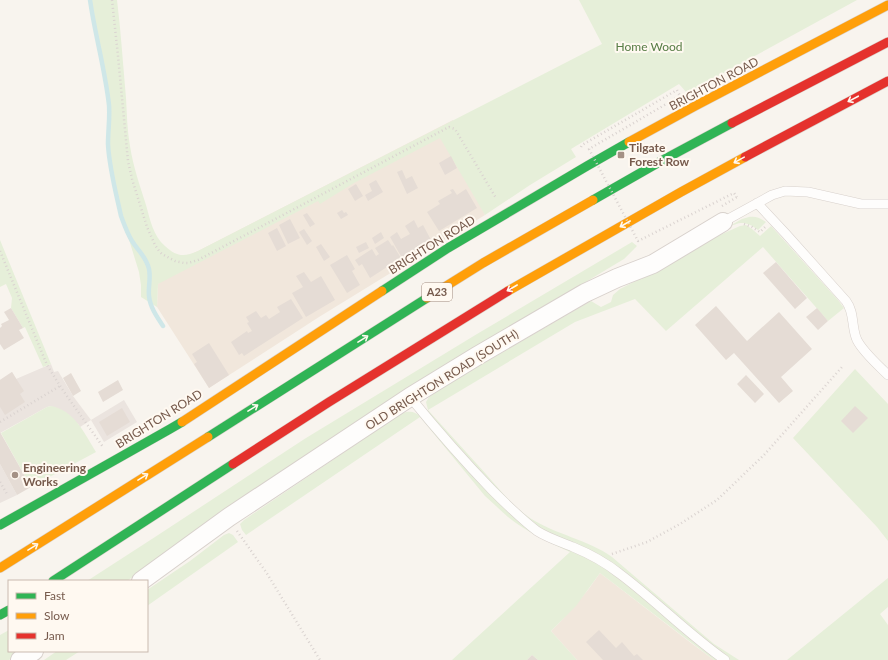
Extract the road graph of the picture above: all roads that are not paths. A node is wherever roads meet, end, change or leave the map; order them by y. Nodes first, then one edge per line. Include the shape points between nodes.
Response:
1 (888, 5) edge
2 (888, 42) edge
3 (888, 81) edge
4 (757, 203) junction
5 (888, 204) edge
6 (731, 223) joint
7 (888, 375) edge
8 (410, 397) junction
9 (0, 525) edge
10 (0, 568) edge
11 (55, 580) edge
12 (142, 580) edge
13 (32, 652) edge
14 (20, 660) edge
15 (725, 660) edge

1 - 9 main road, BRIGHTON ROAD via 695,106 505,214 448,248 170,429
10 -> 2 main road, A23 via 483,263 697,141
3 -> 11 main road via 681,192 501,295 329,402
4 - 5 lane, OLD BRIGHTON ROAD (SOUTH) via 785,191 808,192 861,204
4 - 6 lane, OLD BRIGHTON ROAD (SOUTH)
4 - 7 lane via 846,301 858,340
6 - 8 street, OLD BRIGHTON ROAD (SOUTH) via 652,264 585,293
8 - 12 street, OLD BRIGHTON ROAD (SOUTH) via 229,517
8 - 15 lane via 472,469 523,520 537,531 598,559 621,574
13 - 14 street

